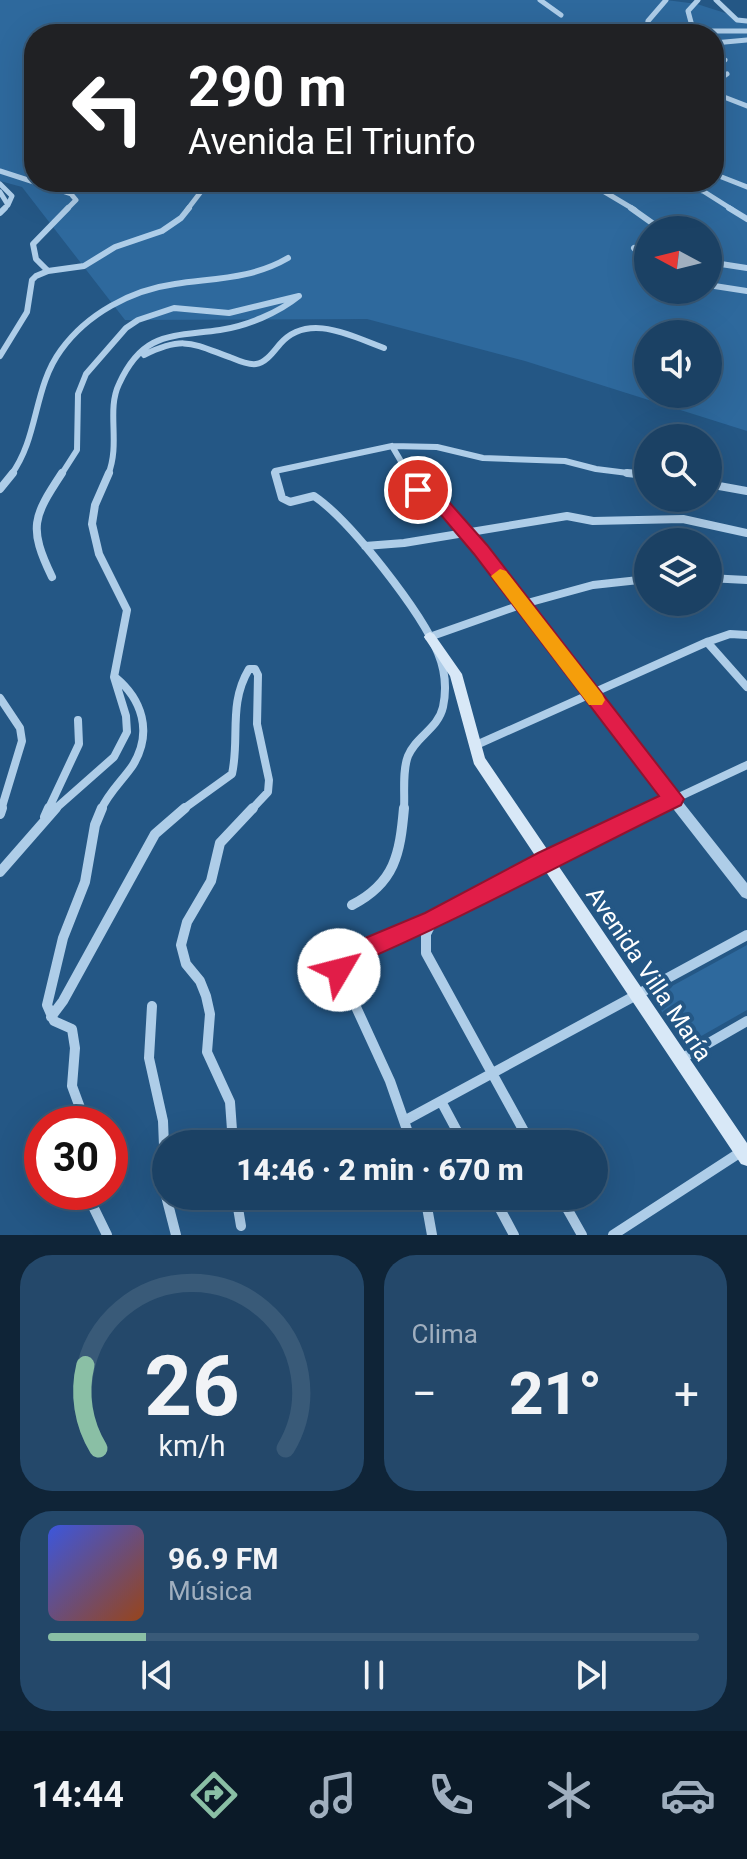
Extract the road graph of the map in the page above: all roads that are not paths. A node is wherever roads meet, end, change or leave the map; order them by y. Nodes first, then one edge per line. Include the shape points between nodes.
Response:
1 (540, 0) edge
2 (666, 0) edge
3 (698, 0) edge
4 (716, 0) edge
5 (561, 15) dead end
6 (747, 21) edge
7 (648, 24) edge
8 (690, 24) edge
9 (724, 31) edge
10 (747, 31) edge
11 (747, 40) edge
12 (724, 42) edge
13 (727, 74) dead end
14 (724, 76) edge
15 (724, 97) edge
16 (747, 106) edge
17 (0, 171) edge
18 (724, 176) edge
19 (24, 179) edge
20 (0, 184) edge
21 (747, 187) edge
22 (0, 192) edge
23 (65, 192) edge
24 (202, 192) edge
25 (601, 192) edge
26 (705, 192) edge
27 (199, 194) joint
28 (8, 205) junction
29 (0, 213) edge
30 (646, 216) edge
31 (747, 219) edge
32 (288, 258) dead end
33 (722, 264) edge
34 (747, 268) edge
35 (48, 271) junction
36 (722, 287) edge
37 (747, 291) edge
38 (384, 348) dead end
39 (0, 356) edge
40 (133, 362) junction
41 (392, 446) junction
42 (634, 473) edge
43 (400, 486) dead end
44 (722, 487) edge
45 (0, 489) edge
46 (418, 490) junction
47 (747, 491) edge
48 (463, 531) junction
49 (747, 533) edge
50 (365, 546) junction
51 (52, 577) dead end
52 (722, 579) edge
53 (747, 580) edge
54 (634, 581) edge
55 (520, 605) junction
56 (747, 635) edge
57 (430, 637) junction
58 (707, 642) junction
59 (114, 676) junction
60 (747, 687) edge
61 (591, 694) junction
62 (0, 698) edge
63 (78, 720) dead end
64 (474, 746) junction
65 (747, 765) edge
66 (673, 799) junction
67 (0, 814) edge
68 (41, 825) junction
69 (546, 860) junction
70 (0, 872) edge
71 (747, 893) edge
72 (352, 905) dead end
73 (433, 921) junction
74 (747, 935) edge
75 (636, 995) junction
76 (152, 1006) dead end
77 (51, 1017) junction
78 (747, 1021) edge
79 (681, 1059) junction
80 (492, 1074) junction
81 (442, 1103) junction
82 (79, 1106) edge
83 (406, 1120) junction
84 (163, 1130) edge
85 (232, 1130) edge
86 (408, 1130) edge
87 (456, 1130) edge
88 (523, 1130) edge
89 (745, 1152) edge
90 (95, 1210) edge
91 (170, 1210) edge
92 (238, 1210) edge
93 (428, 1210) edge
94 (501, 1210) edge
95 (568, 1210) edge
96 (241, 1226) dead end
97 (107, 1235) edge
98 (176, 1235) edge
99 (432, 1235) edge
100 (514, 1235) edge
101 (582, 1235) edge
102 (613, 1235) edge

1 - 5 street
2 - 7 street
3 - 8 street via 688,11
4 - 6 street via 737,20
9 - 10 street
11 - 12 street
13 - 14 street
15 - 16 street
17 - 19 street
18 - 21 street
20 - 28 street via 12,196
22 - 28 street
23 - 35 street via 76,200 33,244 36,259
24 - 27 street
25 - 30 street
26 - 31 street
27 - 35 street via 181,218 162,231 115,247 84,266
28 - 29 street
32 - 45 street via 239,279 142,292 80,327 47,370 26,450
33 - 34 street
35 - 39 street via 36,276 27,312
36 - 37 street
38 - 40 street via 312,327 287,336 257,364 179,340
40 - 51 street via 155,340 183,330 238,327 299,297 229,313 162,311 126,328 102,354 78,394 77,450 36,518 38,550
40 - 59 street via 113,399 116,448 92,520 103,565 125,601 128,623
41 - 42 street via 437,447 483,458 565,461
41 - 46 street
41 - 50 street, Avenida Villa María via 275,471 282,498 290,502 314,496
43 - 46 street
44 - 47 street
46 - 48 street via 436,498
48 - 49 street via 567,516 593,521 683,519
48 - 50 street
48 - 55 street
50 - 57 street, Avenida Villa María
52 - 53 street
54 - 55 street via 593,585
55 - 57 street
55 - 61 street
56 - 58 street
57 - 64 main road, Avenida Villa María via 456,674
57 - 72 street via 446,678 443,710 436,728 408,756 406,808 385,880
58 - 60 street
58 - 61 street
59 - 68 street via 128,719 124,742
59 - 77 street via 131,690 145,726 135,762 104,802 95,825 85,882 52,976 47,1005
61 - 64 street
61 - 66 street
62 - 67 street via 20,728 22,741
63 - 68 street via 79,744
64 - 69 main road, Avenida Villa María
65 - 66 street
66 - 69 street
66 - 71 street
68 - 70 street
69 - 73 street
69 - 75 main road, Avenida Villa María
73 - 80 street via 426,934 426,953
73 - 83 street via 342,959 339,970
74 - 75 street
75 - 79 main road, Avenida Villa María
75 - 80 street
76 - 84 street via 149,1058
77 - 82 street via 72,1029 72,1086
77 - 85 street via 147,845 160,828 232,774 237,707 244,676 255,669 268,792 220,843 211,881 187,922 181,945 208,1005 207,1052 230,1102
78 - 79 street
79 - 89 main road, Avenida Villa María
80 - 81 street
80 - 88 street
81 - 83 street
81 - 87 street
83 - 86 street
89 - 102 street
90 - 97 street
91 - 98 street
92 - 96 street
93 - 99 street
94 - 100 street
95 - 101 street

